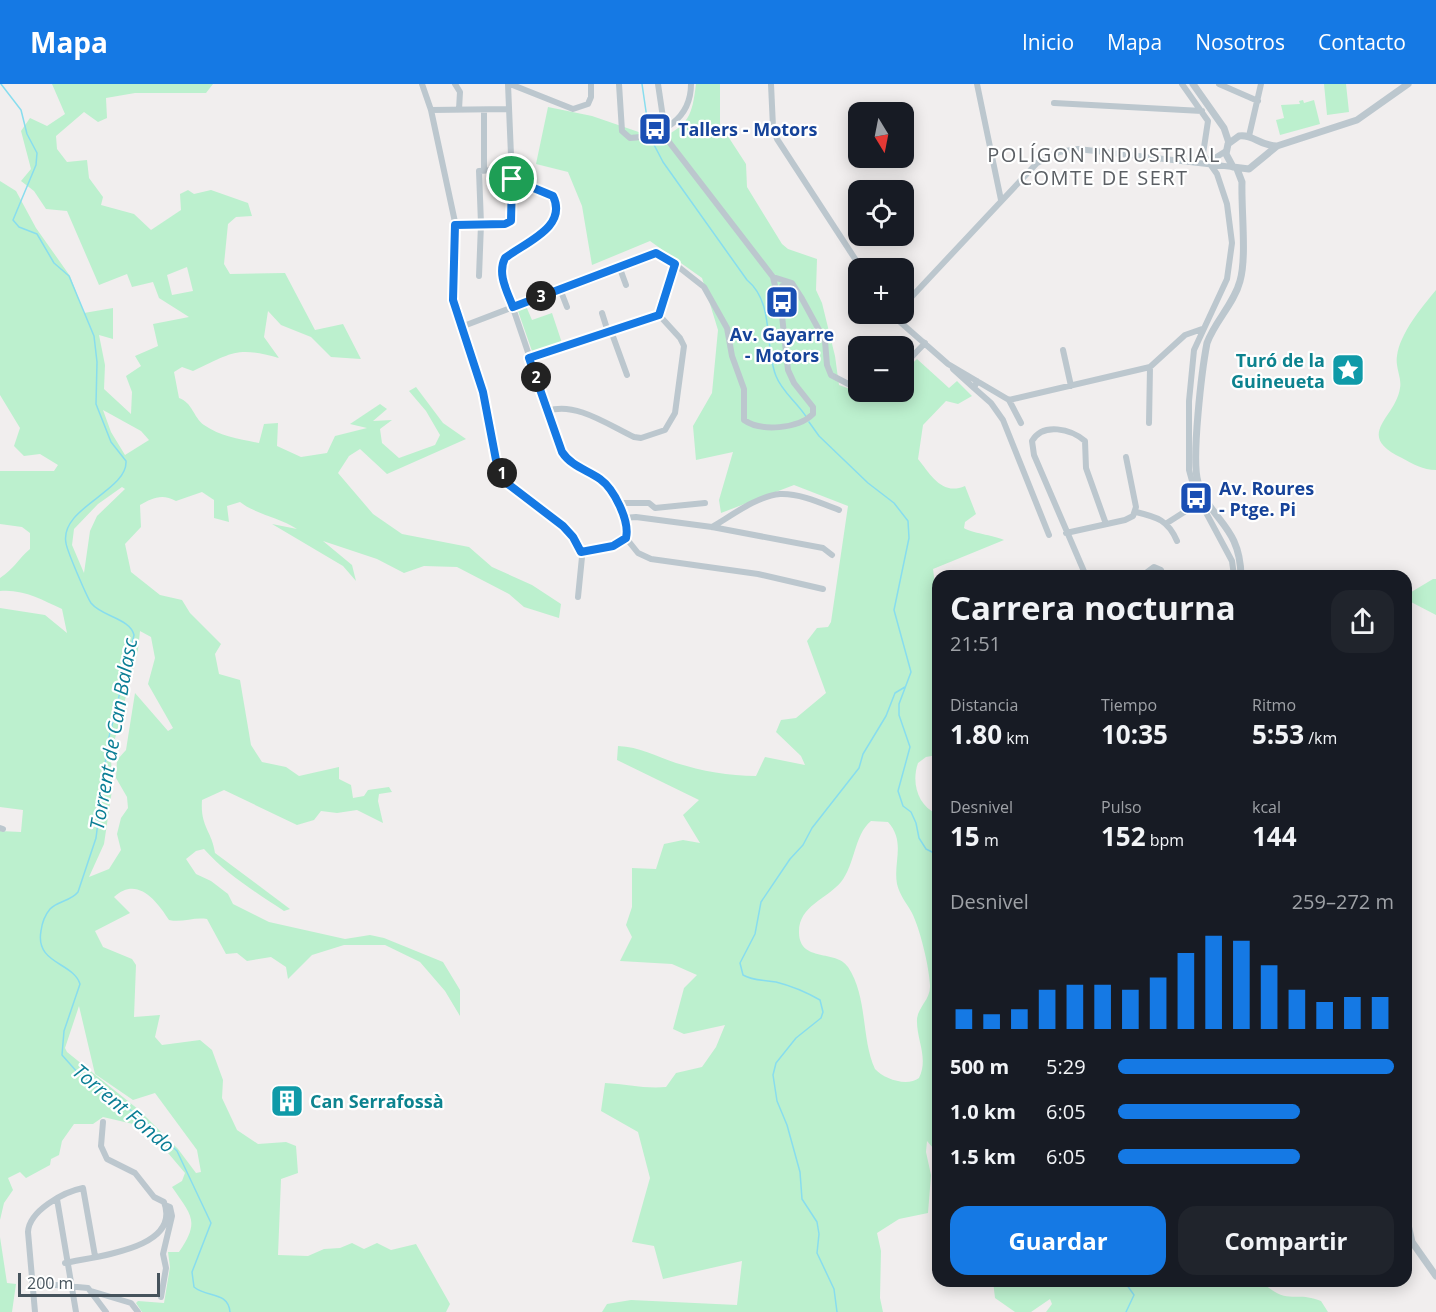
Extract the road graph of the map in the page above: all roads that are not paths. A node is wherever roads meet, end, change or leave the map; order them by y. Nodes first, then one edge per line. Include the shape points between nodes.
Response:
1 (422, 84) edge
2 (455, 84) edge
3 (509, 84) edge
4 (591, 84) edge
5 (619, 84) edge
6 (658, 84) edge
7 (692, 84) edge
8 (771, 84) edge
9 (977, 84) edge
10 (1182, 84) edge
11 (1193, 84) edge
12 (1219, 84) edge
13 (1261, 84) edge
14 (1408, 84) edge
15 (1258, 101) junction
16 (1054, 103) dead end
17 (509, 109) junction
18 (432, 110) junction
19 (459, 110) junction
20 (484, 110) junction
21 (1202, 111) junction
22 (1224, 128) junction
23 (664, 129) junction
24 (1239, 136) junction
25 (1250, 136) junction
26 (1229, 142) junction
27 (1258, 143) junction
28 (1276, 146) junction
29 (1226, 151) junction
30 (1260, 158) junction
31 (1207, 164) junction
32 (1235, 168) junction
33 (511, 169) junction
34 (1249, 169) junction
35 (484, 170) junction
36 (512, 179) junction
37 (1242, 182) junction
38 (1001, 200) junction
39 (481, 224) junction
40 (455, 225) junction
41 (854, 258) edge
42 (675, 264) junction
43 (619, 266) junction
44 (479, 276) dead end
45 (773, 277) junction
46 (626, 285) dead end
47 (794, 285) junction
48 (560, 289) junction
49 (914, 294) edge
50 (778, 297) junction
51 (513, 307) junction
52 (567, 307) dead end
53 (602, 313) dead end
54 (659, 315) junction
55 (904, 324) edge
56 (461, 327) junction
57 (1202, 329) junction
58 (610, 331) junction
59 (925, 343) junction
60 (1063, 350) dead end
61 (914, 354) edge
62 (529, 358) junction
63 (948, 364) junction
64 (1150, 367) junction
65 (627, 375) dead end
66 (977, 381) junction
67 (848, 384) edge
68 (1071, 386) junction
69 (974, 388) junction
70 (1009, 400) junction
71 (548, 411) junction
72 (1021, 423) dead end
73 (1149, 423) dead end
74 (1126, 457) dead end
75 (1203, 499) junction
76 (616, 503) junction
77 (705, 503) dead end
78 (839, 510) dead end
79 (1136, 512) junction
80 (624, 518) junction
81 (1167, 523) junction
82 (1106, 524) junction
83 (712, 527) junction
84 (1066, 533) junction
85 (1049, 535) dead end
86 (626, 538) junction
87 (1178, 541) dead end
88 (581, 552) junction
89 (832, 555) dead end
90 (1083, 570) edge
91 (1233, 570) edge
92 (1240, 570) edge
93 (824, 589) dead end
94 (578, 597) dead end
95 (103, 1122) dead end
96 (57, 1199) junction
97 (165, 1205) junction
98 (1412, 1242) edge
99 (95, 1256) junction
100 (65, 1263) junction
101 (1436, 1276) edge
102 (34, 1283) junction
103 (70, 1285) junction
104 (89, 1290) junction
105 (161, 1297) dead end
106 (35, 1312) edge
107 (75, 1312) edge
108 (106, 1312) edge
109 (138, 1312) edge

1 - 18 street
2 - 19 street via 460,93
3 - 4 street via 573,109 588,104
3 - 17 street
5 - 23 street via 622,131 626,135 638,138
6 - 23 street
7 - 23 street via 683,115
8 - 41 street via 777,139
9 - 38 street
10 - 21 street
11 - 22 street
12 - 15 street
13 - 15 street
14 - 28 street via 1350,123
15 - 25 street
16 - 21 street
17 - 20 street
17 - 33 street
18 - 19 street
18 - 40 street
19 - 20 street
20 - 35 street
21 - 31 street via 1208,121 1203,154
22 - 24 street
22 - 26 street
23 - 45 street via 666,138
24 - 25 street
24 - 26 street
25 - 27 street
26 - 29 street
27 - 28 street
27 - 30 street
28 - 30 street
29 - 31 street
29 - 32 street
30 - 34 street
31 - 32 street
31 - 38 street via 1068,150 1037,163
31 - 57 street via 1217,174 1227,204 1232,243 1227,279
32 - 34 street
32 - 37 street
33 - 35 street
33 - 36 street
34 - 37 street
35 - 39 street via 478,171
36 - 39 street via 511,221
36 - 51 street via 553,196 557,212 550,226 501,265
37 - 75 street via 1241,277 1214,325 1205,354 1196,467
38 - 49 street
39 - 40 street
39 - 44 street
40 - 56 street via 452,289
42 - 43 street via 656,253
42 - 50 street via 704,287 727,328 744,389 744,420 750,424 793,426 814,412 788,370
42 - 54 street
43 - 46 street
43 - 48 street
45 - 47 street
45 - 50 street
47 - 50 street via 782,286
47 - 67 street via 825,341 828,371
48 - 51 street
48 - 52 street
51 - 56 street
51 - 62 street
53 - 58 street
54 - 58 street
54 - 71 street via 684,346 675,413 665,430 634,437 572,409
55 - 59 street
56 - 88 street via 483,392 495,455 503,475 515,491 563,526
57 - 64 street via 1185,335
57 - 75 street via 1194,350 1190,386 1189,452 1190,477
58 - 62 street
58 - 65 street
59 - 61 street
59 - 63 street
60 - 68 street
62 - 71 street
63 - 66 street
63 - 69 street
64 - 68 street
64 - 73 street
66 - 69 street
66 - 70 street
68 - 70 street
69 - 85 street via 1003,420
70 - 72 street
71 - 76 street via 567,459 607,485
74 - 79 street
75 - 81 street
75 - 91 street via 1231,556
75 - 92 street via 1238,545
76 - 77 street via 648,503 655,508
76 - 80 street
78 - 83 street via 815,500 780,494
79 - 81 street
79 - 82 street via 1125,520
80 - 83 street
80 - 86 street
81 - 87 street
82 - 84 street
82 - 84 street via 1086,468 1085,441 1068,432 1047,429 1035,436 1032,448
83 - 89 street via 823,548
84 - 90 street
86 - 88 street via 613,546
86 - 93 street via 638,553 657,561 758,574
88 - 94 street
95 - 97 street via 100,1146 107,1159 142,1179
96 - 99 street via 83,1188
96 - 100 street
96 - 102 street via 28,1224
97 - 99 street via 167,1216 154,1239
97 - 105 street via 170,1207 172,1216 163,1254 166,1268
98 - 101 street
99 - 100 street
100 - 103 street
102 - 103 street
102 - 106 street
103 - 104 street
103 - 107 street
104 - 108 street
104 - 109 street via 131,1303

